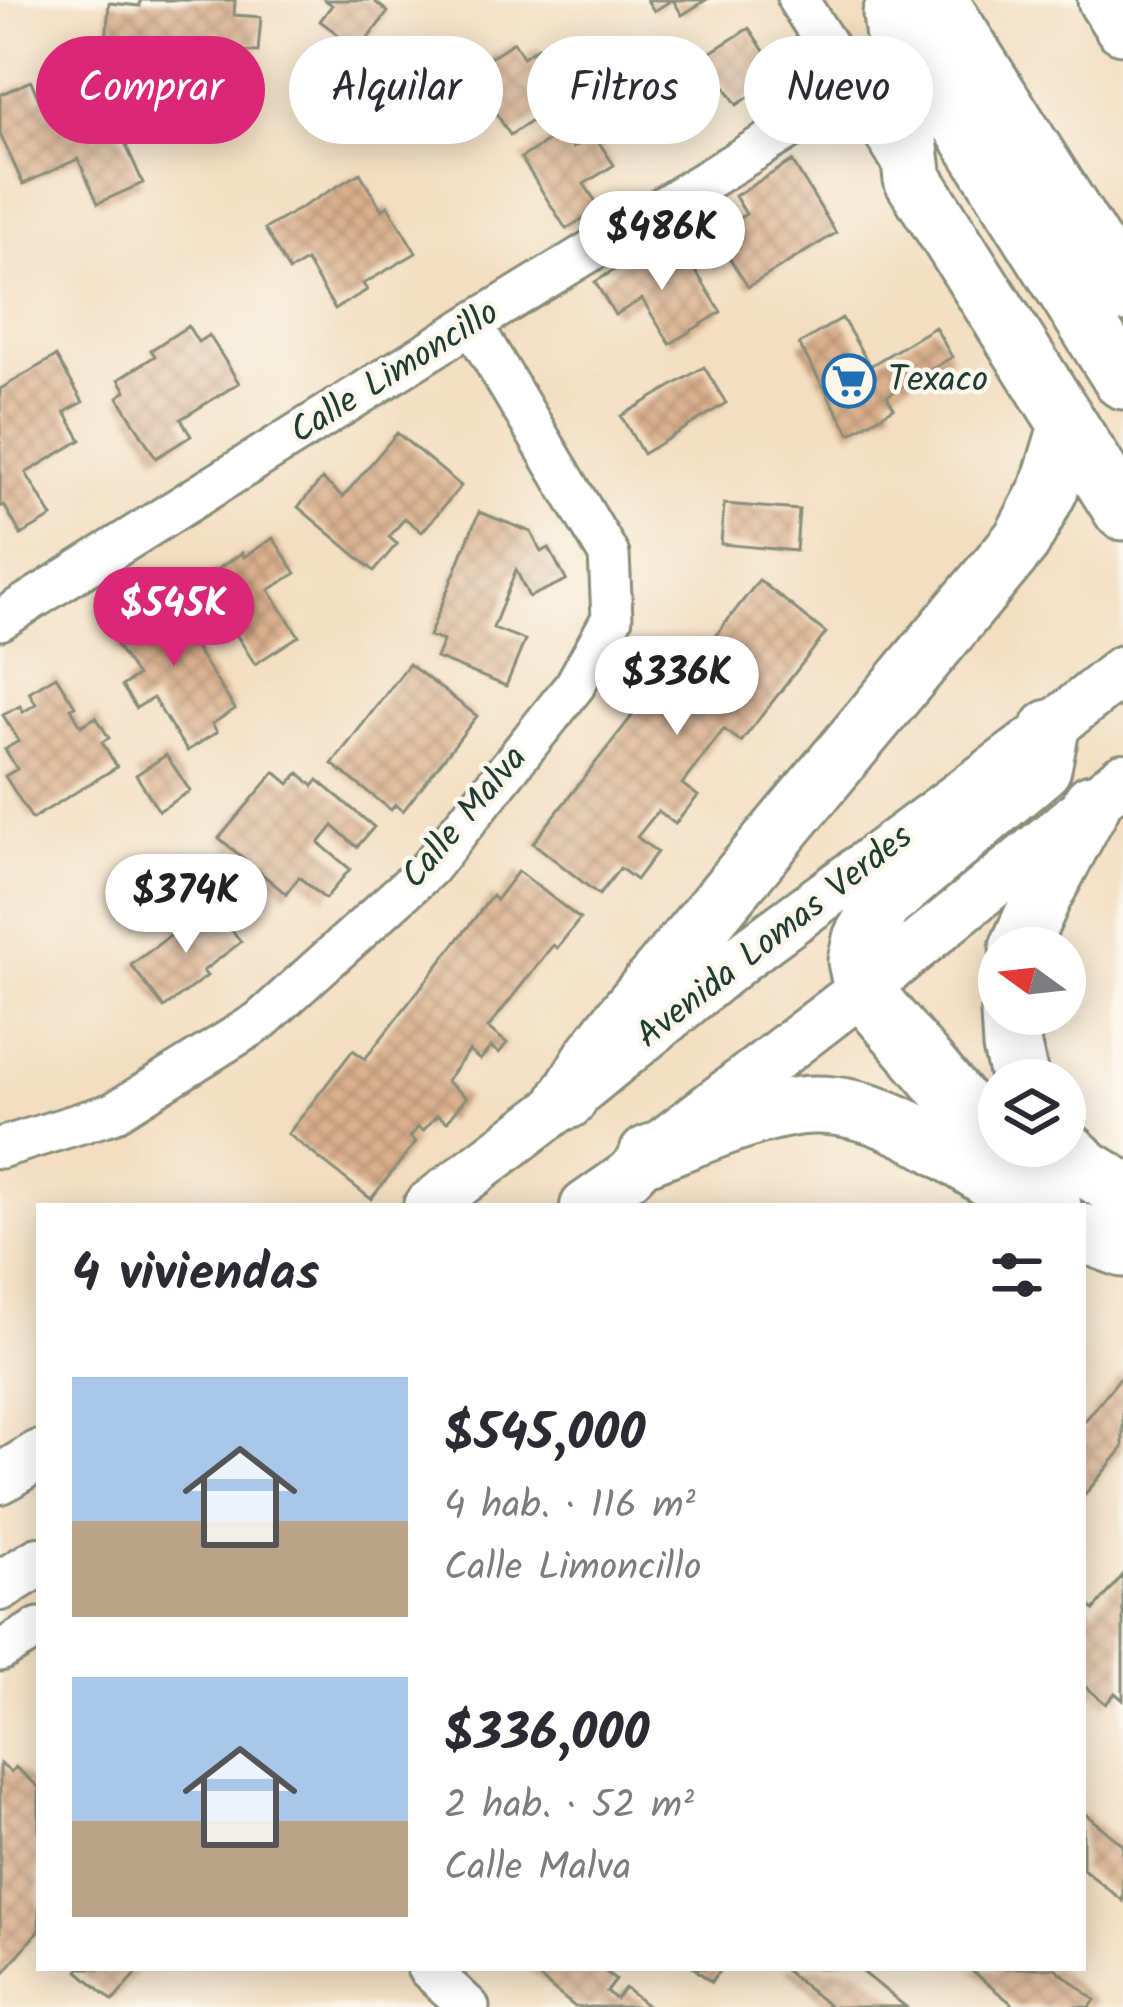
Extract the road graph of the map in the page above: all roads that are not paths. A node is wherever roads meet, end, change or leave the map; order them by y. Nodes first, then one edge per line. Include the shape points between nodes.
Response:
1 (798, 0) edge
2 (1107, 0) edge
3 (904, 5) edge
4 (1123, 25) edge
5 (820, 36) edge
6 (766, 144) edge
7 (890, 144) edge
8 (913, 179) junction
9 (1123, 293) edge
10 (472, 324) junction
11 (1123, 380) edge
12 (1068, 427) junction
13 (1123, 511) edge
14 (0, 620) edge
15 (1120, 673) edge
16 (1050, 729) junction
17 (1108, 791) edge
18 (1028, 927) edge
19 (863, 990) junction
20 (567, 1100) junction
21 (0, 1148) edge
22 (1086, 1167) edge
23 (626, 1179) edge
24 (1123, 1191) edge
25 (432, 1203) edge
26 (590, 1203) edge
27 (1028, 1203) edge
28 (1049, 1203) edge
29 (1086, 1234) edge
30 (1123, 1248) edge
31 (36, 1457) edge
32 (0, 1480) edge
33 (36, 1564) edge
34 (0, 1586) edge
35 (36, 1630) edge
36 (0, 1651) edge
37 (430, 1971) edge
38 (469, 2007) edge

1 - 5 street
2 - 4 highway
3 - 8 highway
3 - 9 highway
3 - 11 highway
6 - 10 street, Calle Limoncillo
7 - 8 street
8 - 12 highway
10 - 14 street, Calle Limoncillo
10 - 21 street, Calle Malva via 609,555 612,618 575,685 429,868 260,1021 113,1113
12 - 13 highway
12 - 20 highway via 1022,540 624,1018
15 - 16 main road, Avenida Lomas Verdes
16 - 19 highway via 1042,768 881,904 857,961
16 - 20 main road, Avenida Lomas Verdes via 742,957
17 - 18 highway
17 - 19 main road
19 - 23 main road
19 - 28 highway
20 - 25 main road, Avenida Lomas Verdes
22 - 24 highway
23 - 26 main road
23 - 27 highway via 783,1108 828,1106 898,1124
29 - 30 highway
31 - 32 main road
33 - 34 main road
35 - 36 street
37 - 38 street

